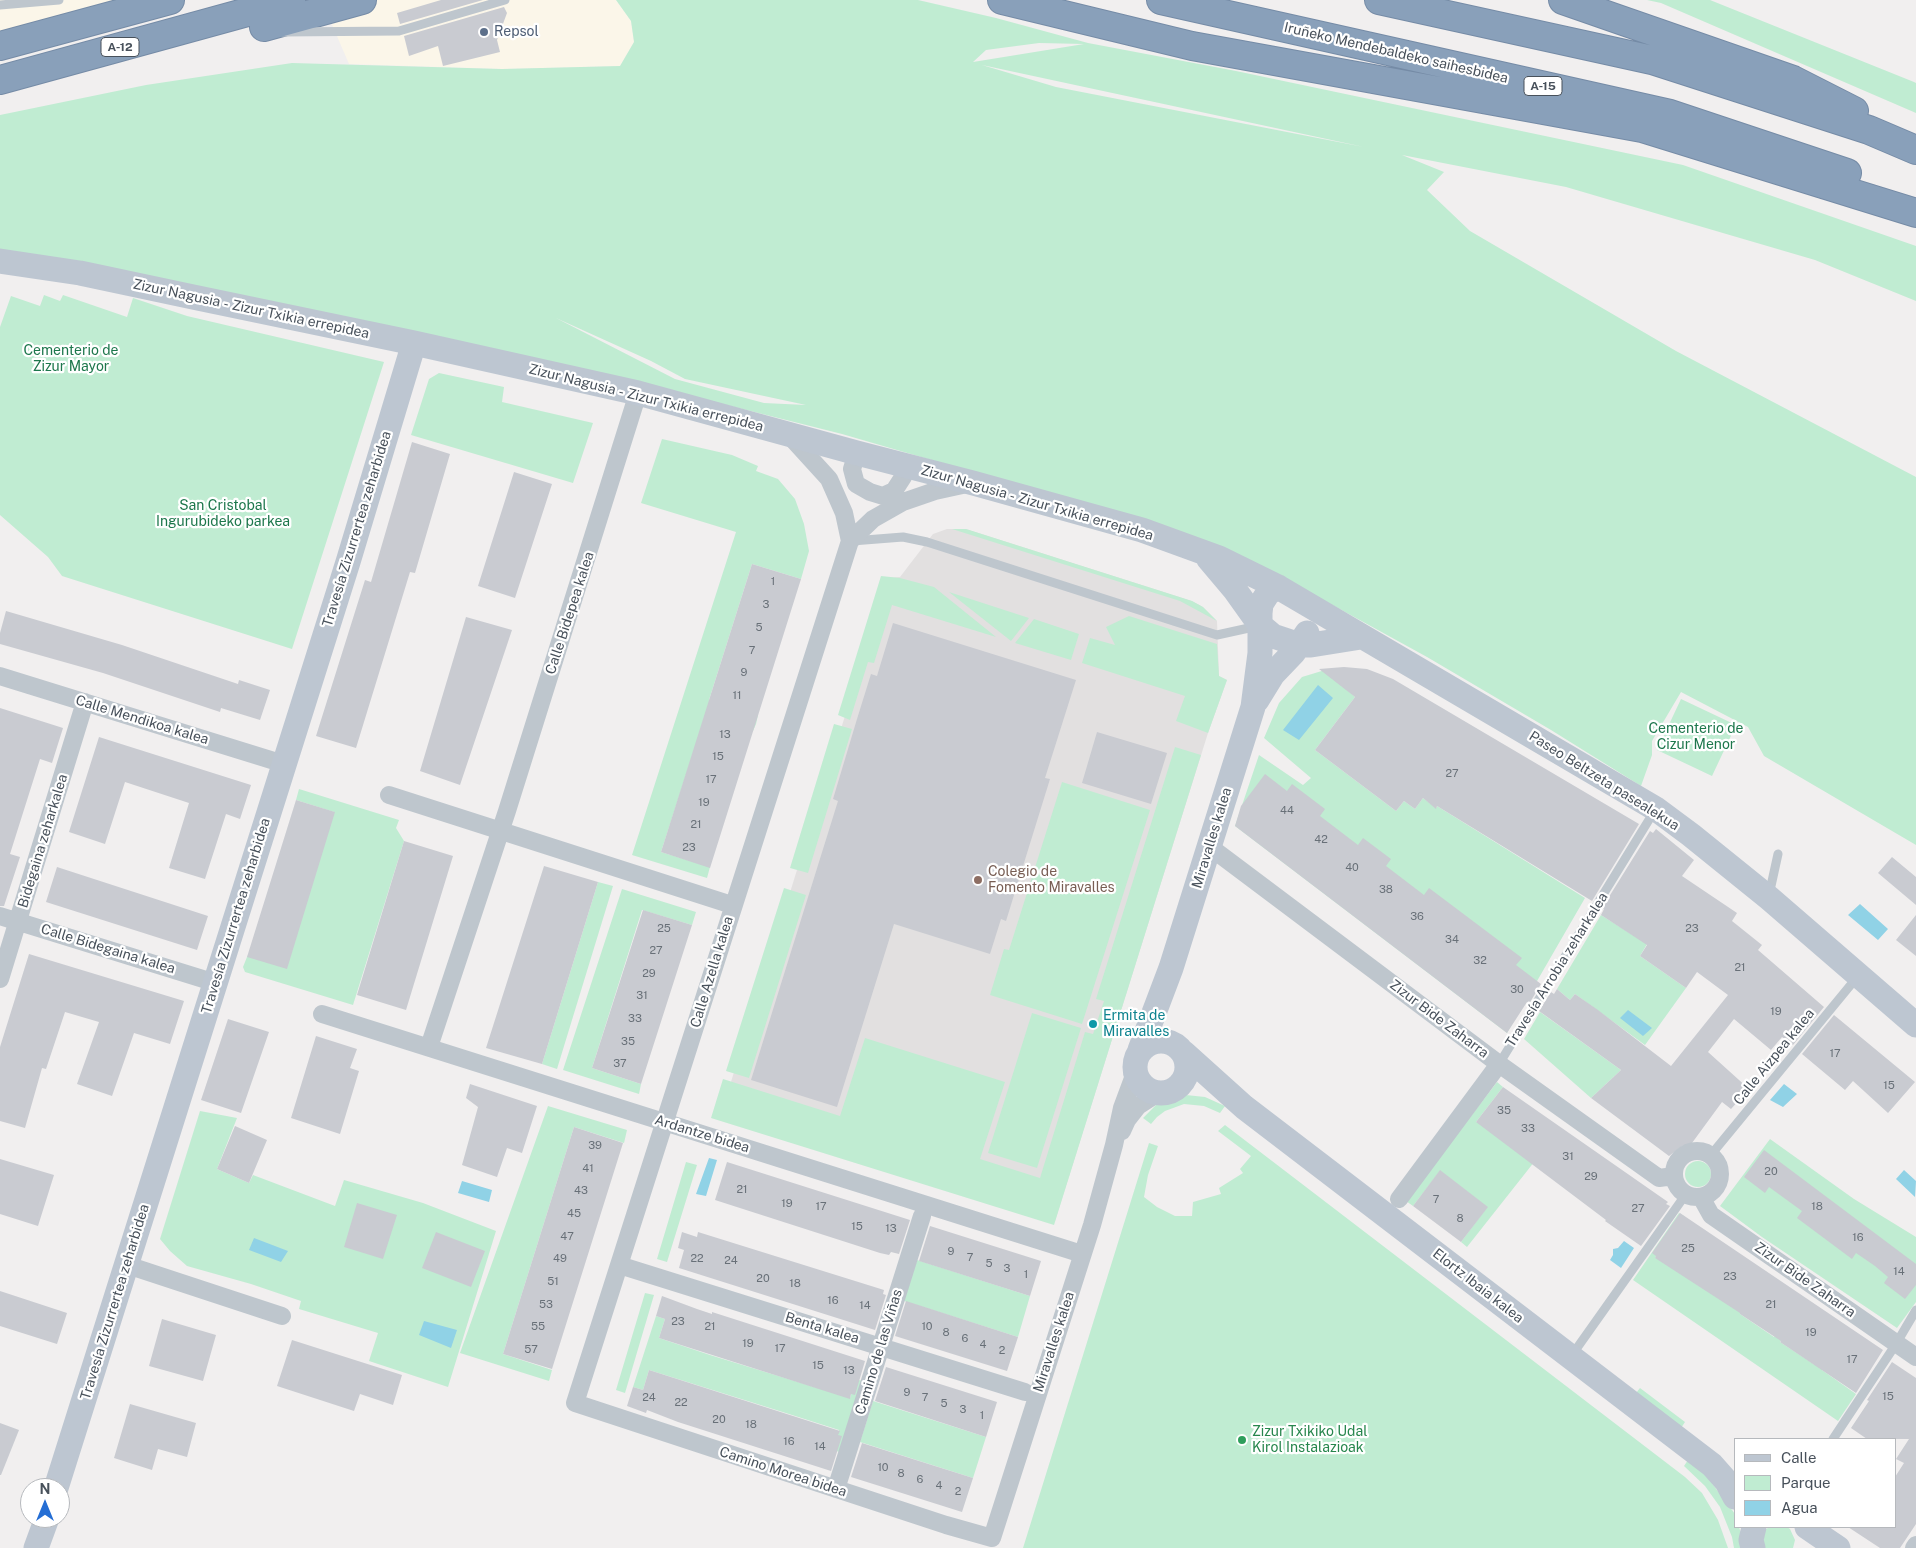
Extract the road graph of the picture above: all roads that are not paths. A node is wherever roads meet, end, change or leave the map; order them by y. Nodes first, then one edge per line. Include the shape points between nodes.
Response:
1 (59, 0) edge
2 (170, 0) edge
3 (291, 0) edge
4 (362, 0) edge
5 (505, 0) edge
6 (1002, 0) edge
7 (1160, 0) edge
8 (1379, 0) edge
9 (1563, 0) edge
10 (0, 5) edge
11 (216, 20) junction
12 (70, 25) junction
13 (258, 29) junction
14 (0, 39) edge
15 (0, 46) edge
16 (0, 80) edge
17 (1916, 142) edge
18 (1916, 150) edge
19 (1916, 202) edge
20 (1916, 213) edge
21 (0, 261) edge
22 (414, 343) junction
23 (638, 393) junction
24 (788, 434) junction
25 (854, 461) junction
26 (901, 477) junction
27 (973, 482) junction
28 (884, 511) junction
29 (844, 513) junction
30 (850, 541) junction
31 (1204, 553) junction
32 (1278, 588) junction
33 (1314, 609) junction
34 (1260, 625) junction
35 (1361, 637) junction
36 (1300, 645) junction
37 (0, 676) edge
38 (85, 702) junction
39 (1253, 707) junction
40 (284, 764) junction
41 (389, 796) dead end
42 (1656, 809) junction
43 (500, 832) junction
44 (1210, 846) junction
45 (1778, 854) dead end
46 (1768, 898) junction
47 (732, 905) junction
48 (0, 916) edge
49 (18, 921) junction
50 (1171, 968) junction
51 (1858, 976) junction
52 (0, 980) edge
53 (216, 983) junction
54 (322, 1014) dead end
55 (1916, 1025) edge
56 (429, 1048) junction
57 (1179, 1048) junction
58 (1137, 1062) junction
59 (1499, 1064) junction
60 (1166, 1092) junction
61 (1244, 1107) junction
62 (665, 1123) junction
63 (1114, 1145) junction
64 (1710, 1156) junction
65 (1674, 1176) junction
66 (1693, 1196) junction
67 (1399, 1199) dead end
68 (922, 1216) dead end
69 (1082, 1254) junction
70 (126, 1265) junction
71 (619, 1265) junction
72 (1916, 1310) edge
73 (282, 1316) dead end
74 (1896, 1344) junction
75 (882, 1346) junction
76 (1916, 1357) edge
77 (1570, 1358) junction
78 (1025, 1392) dead end
79 (575, 1403) joint
80 (1834, 1438) edge
81 (1712, 1464) junction
82 (1734, 1475) edge
83 (59, 1478) edge
84 (836, 1489) junction
85 (1734, 1495) edge
86 (43, 1528) edge
87 (1803, 1528) edge
88 (1808, 1528) edge
89 (992, 1538) joint
90 (36, 1548) edge
91 (1804, 1548) edge
92 (1838, 1548) edge

1 - 10 lane
2 - 12 highway, A-12
3 - 11 highway, A-12
4 - 13 highway
5 - 13 lane via 398,31 288,33
6 - 20 highway via 1192,46 1642,128
7 - 19 highway, Iruñeko Mendebaldeko saihesbidea / A-15 via 1670,114 1836,168
8 - 18 highway via 1652,60 1869,130
9 - 17 highway via 1793,80
11 - 13 highway
11 - 16 highway, A-12
12 - 14 highway
12 - 15 highway, A-12
21 - 22 street, Zizur Nagusia - Zizur Txikia errepidea via 80,274
22 - 23 street, Zizur Nagusia - Zizur Txikia errepidea
22 - 40 street, Travesía Zizurrertea zeharbidea
23 - 24 street, Zizur Nagusia - Zizur Txikia errepidea
23 - 43 street, Calle Bidepea kalea
24 - 25 street, Zizur Nagusia - Zizur Txikia errepidea
24 - 29 street via 829,479
25 - 26 street, Zizur Nagusia - Zizur Txikia errepidea
25 - 26 street via 856,484 870,492 883,496
25 - 29 street
26 - 27 street, Zizur Nagusia - Zizur Txikia errepidea
26 - 28 street, Calle Azella kalea
27 - 28 street, Calle Azella kalea via 923,495
27 - 31 street, Zizur Nagusia - Zizur Txikia errepidea via 1142,530
28 - 30 street, Calle Azella kalea
29 - 30 street
30 - 34 lane via 903,537 927,542 1217,635
30 - 47 street, Calle Azella kalea
31 - 32 street, Zizur Nagusia - Zizur Txikia errepidea
31 - 34 street
32 - 33 street
32 - 34 street, Miravalles kalea via 1268,593 1261,604
33 - 35 street, Paseo Beltzeta pasealekua
33 - 36 street, Miravalles kalea via 1312,622
34 - 36 street via 1273,636
34 - 39 street, Miravalles kalea
35 - 36 street
35 - 42 street, Paseo Beltzeta pasealekua
36 - 39 street, Miravalles kalea via 1273,674
37 - 38 street, Calle Mendikoa kalea
38 - 40 street, Calle Mendikoa kalea
38 - 49 street, Bidegaina zeharkalea
39 - 44 street, Miravalles kalea
40 - 53 street, Travesía Zizurrertea zeharbidea
41 - 43 street
42 - 46 street, Paseo Beltzeta pasealekua
42 - 59 lane, Travesía Arrobia zeharkalea
43 - 47 street
43 - 56 street, Calle Bidepea kalea
44 - 50 street, Miravalles kalea
44 - 59 street, Zizur Bide Zaharra
45 - 46 lane
46 - 51 street, Paseo Beltzeta pasealekua
47 - 62 street, Calle Azella kalea
48 - 49 street, Calle Bidegaina kalea
49 - 52 street, Bidegaina zeharkalea
49 - 53 street, Calle Bidegaina kalea
50 - 57 street, Miravalles kalea via 1167,1022
50 - 58 street, Miravalles kalea
51 - 55 street, Paseo Beltzeta pasealekua
51 - 64 lane, Calle Aizpea kalea
53 - 70 street, Travesía Zizurrertea zeharbidea
54 - 56 street, Ardantze bidea
56 - 62 street, Ardantze bidea
57 - 58 street via 1161,1040 1153,1041
57 - 60 street via 1187,1061 1185,1078
57 - 61 street, Elortz Ibaia kalea
58 - 60 street via 1138,1080 1143,1087
58 - 63 street, Miravalles kalea
59 - 65 street, Zizur Bide Zaharra via 1659,1178
59 - 67 street, Travesía Arrobia zeharkalea
60 - 61 street, Elortz Ibaia kalea via 1194,1088 1206,1090
60 - 63 street, Miravalles kalea via 1138,1106
61 - 77 street, Elortz Ibaia kalea
62 - 69 street, Ardantze bidea
62 - 71 street, Calle Azella kalea
63 - 69 street, Miravalles kalea
64 - 65 street via 1696,1151 1683,1156
64 - 66 street via 1716,1161 1720,1176 1714,1190
65 - 66 street via 1680,1190
66 - 74 street, Zizur Bide Zaharra via 1711,1215
66 - 77 lane
68 - 75 street, Camino de las Viñas
69 - 89 street, Miravalles kalea
70 - 73 street
70 - 83 street, Travesía Zizurrertea zeharbidea
71 - 75 street, Benta kalea
71 - 79 street, Calle Azella kalea
72 - 74 lane
74 - 76 street, Zizur Bide Zaharra
74 - 80 lane
75 - 78 street, Benta kalea
75 - 84 street, Camino de las Viñas
77 - 81 street, Elortz Ibaia kalea
79 - 84 street, Camino Morea bidea
81 - 82 street, Elortz Ibaia kalea
81 - 85 street, Elortz Ibaia kalea
84 - 89 street, Camino Morea bidea
86 - 90 street
87 - 91 street
88 - 92 street

